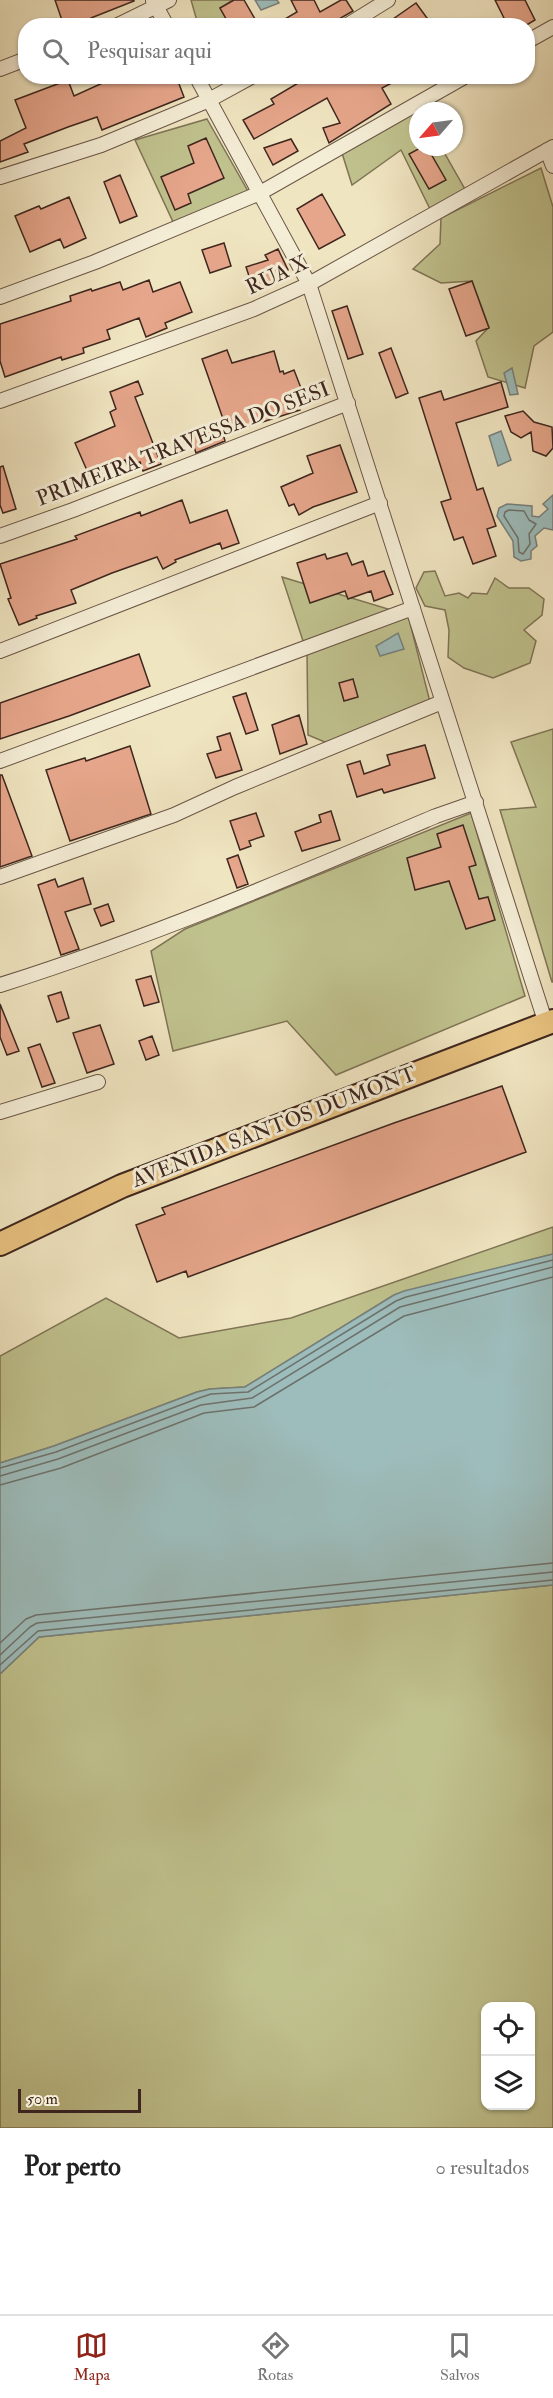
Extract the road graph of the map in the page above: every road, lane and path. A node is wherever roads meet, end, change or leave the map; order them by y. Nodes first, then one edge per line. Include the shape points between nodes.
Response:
1 (169, 0) edge
2 (388, 0) edge
3 (154, 4) edge
4 (130, 18) edge
5 (162, 18) edge
6 (359, 18) edge
7 (553, 27) edge
8 (535, 37) edge
9 (18, 62) edge
10 (0, 69) edge
11 (201, 84) edge
12 (239, 84) edge
13 (452, 84) edge
14 (210, 100) junction
15 (550, 148) edge
16 (553, 166) edge
17 (0, 177) edge
18 (260, 193) junction
19 (309, 284) junction
20 (0, 297) edge
21 (0, 401) edge
22 (348, 403) junction
23 (380, 503) junction
24 (0, 536) edge
25 (413, 608) junction
26 (0, 651) edge
27 (442, 702) junction
28 (0, 761) edge
29 (476, 802) junction
30 (0, 877) edge
31 (0, 985) edge
32 (549, 1022) edge
33 (98, 1082) dead end
34 (0, 1112) edge
35 (1, 1241) edge

1 - 3 street
2 - 6 street
3 - 4 street
3 - 5 street
7 - 8 street
9 - 10 street
11 - 14 street
12 - 14 street
13 - 18 street
14 - 17 street via 101,146
14 - 18 street
15 - 16 street
15 - 19 street, RUA X
18 - 19 street
18 - 20 street
19 - 21 street, RUA X via 254,309
19 - 22 street
22 - 23 street
22 - 24 street, PRIMEIRA TRAVESSA DO SESI
23 - 25 street
23 - 26 street
25 - 27 street
25 - 28 street
27 - 29 street
27 - 30 street via 174,815
29 - 31 street via 91,956
29 - 32 street
32 - 35 main road, AVENIDA SANTOS DUMONT via 122,1186
33 - 34 street

